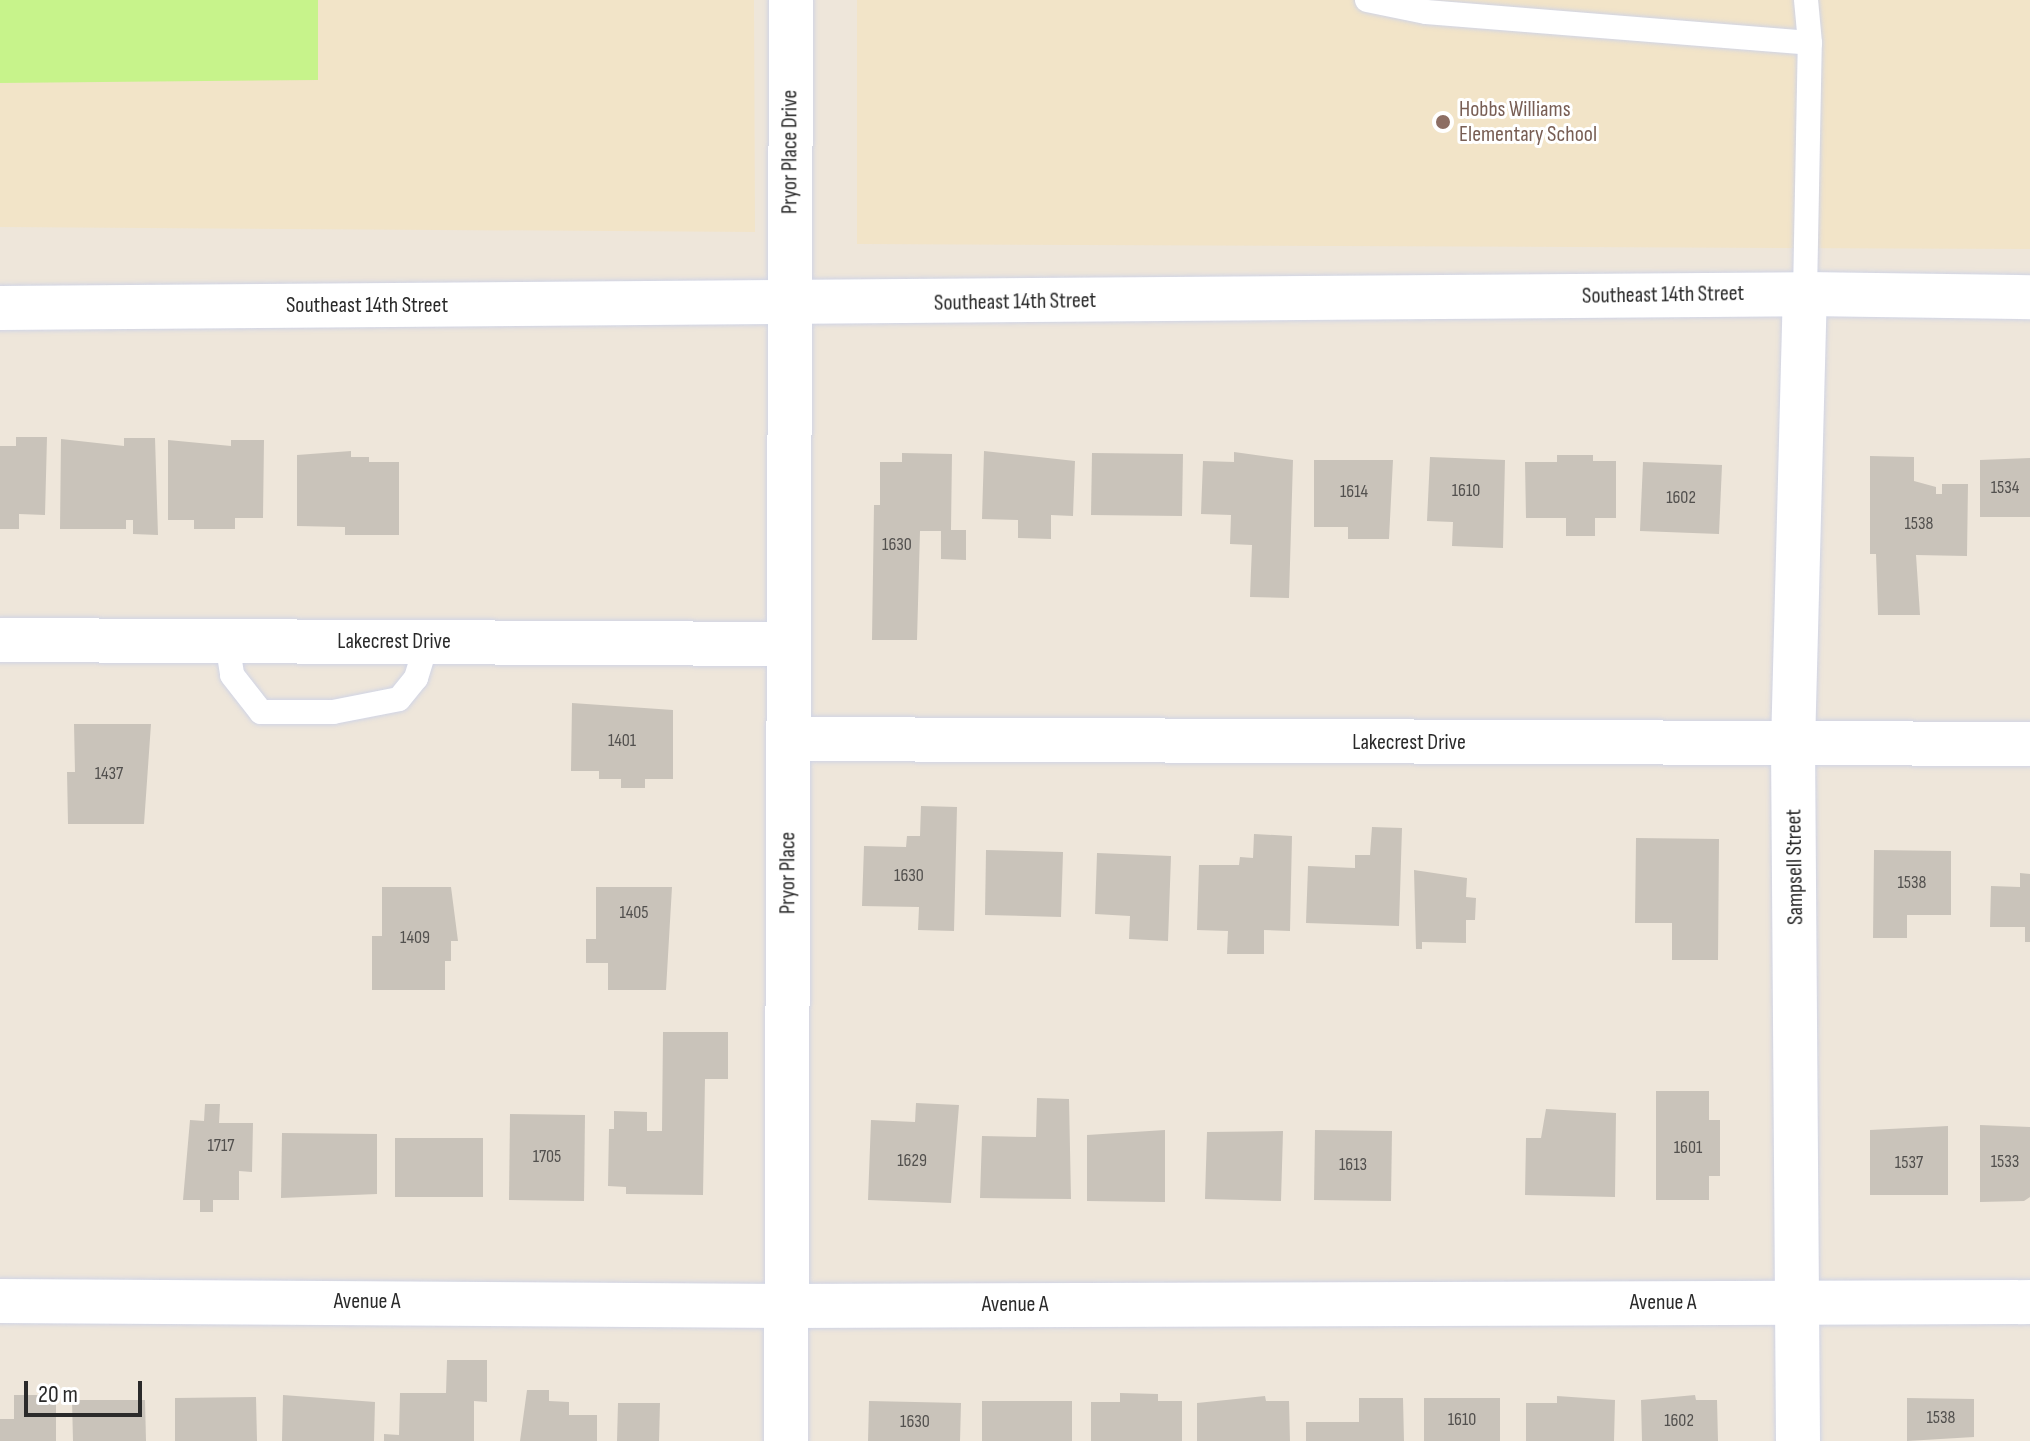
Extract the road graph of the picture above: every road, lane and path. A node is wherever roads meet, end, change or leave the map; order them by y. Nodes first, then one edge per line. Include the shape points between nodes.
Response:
1 (791, 0) edge
2 (1367, 0) edge
3 (1806, 0) edge
4 (1810, 43) junction
5 (1805, 294) junction
6 (2030, 297) edge
7 (789, 304) junction
8 (0, 308) edge
9 (0, 640) edge
10 (227, 642) junction
11 (427, 642) junction
12 (789, 644) junction
13 (789, 739) junction
14 (2030, 744) edge
15 (1793, 746) junction
16 (0, 1301) edge
17 (1799, 1302) junction
18 (2030, 1302) edge
19 (785, 1306) junction
20 (786, 1441) edge
21 (1798, 1441) edge

1 - 7 street, Pryor Place Drive
2 - 4 lane via 1426,12
3 - 4 lane
4 - 5 lane
5 - 6 street, Southeast 14th Street
5 - 7 street, Southeast 14th Street
5 - 15 street, Sampsell Street
7 - 8 street, Southeast 14th Street
7 - 12 street, Pryor Place
9 - 10 street, Lakecrest Drive
10 - 11 street, Lakecrest Drive
10 - 11 lane via 232,675 261,712 333,712 399,699 416,678
11 - 12 street, Lakecrest Drive
12 - 13 street, Pryor Place
13 - 15 street, Lakecrest Drive
13 - 19 street, Pryor Place
14 - 15 street, Lakecrest Drive
15 - 17 street, Sampsell Street
16 - 19 street, Avenue A
17 - 18 street, Avenue A
17 - 19 street, Avenue A
17 - 21 street, Sampsell Street
19 - 20 street, Pryor Place

